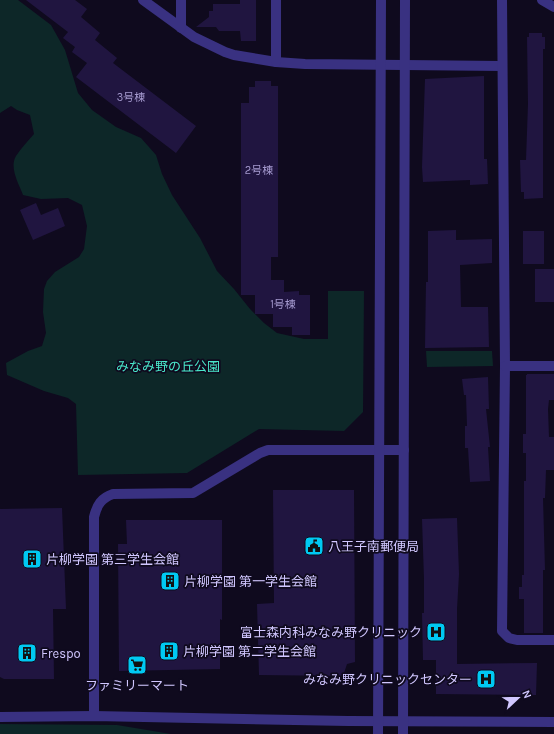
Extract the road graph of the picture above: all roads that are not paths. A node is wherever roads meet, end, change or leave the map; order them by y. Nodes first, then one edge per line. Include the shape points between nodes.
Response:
1 (143, 0) edge
2 (181, 0) edge
3 (276, 0) edge
4 (381, 0) edge
5 (405, 0) edge
6 (502, 0) edge
7 (542, 0) edge
8 (554, 7) edge
9 (181, 28) junction
10 (276, 62) junction
11 (380, 65) junction
12 (405, 65) junction
13 (502, 66) junction
14 (505, 366) junction
15 (554, 366) edge
16 (379, 450) junction
17 (404, 450) junction
18 (554, 640) edge
19 (94, 716) junction
20 (0, 717) edge
21 (378, 721) junction
22 (404, 722) junction
23 (554, 722) edge
24 (378, 734) edge
25 (404, 734) edge

1 - 9 street
2 - 9 street
3 - 10 street
4 - 11 street
5 - 12 street
6 - 13 street
7 - 8 street
9 - 10 street via 225,52
10 - 11 street
11 - 12 street
11 - 16 street
12 - 13 street
12 - 17 street
13 - 14 street
14 - 15 street
14 - 18 street via 502,631 509,638 517,640
16 - 17 street
16 - 19 street via 268,450 193,493 113,494 103,498 94,517
16 - 21 street
17 - 22 street
19 - 20 street
19 - 21 street
21 - 22 street
21 - 24 street
22 - 23 street
22 - 25 street

